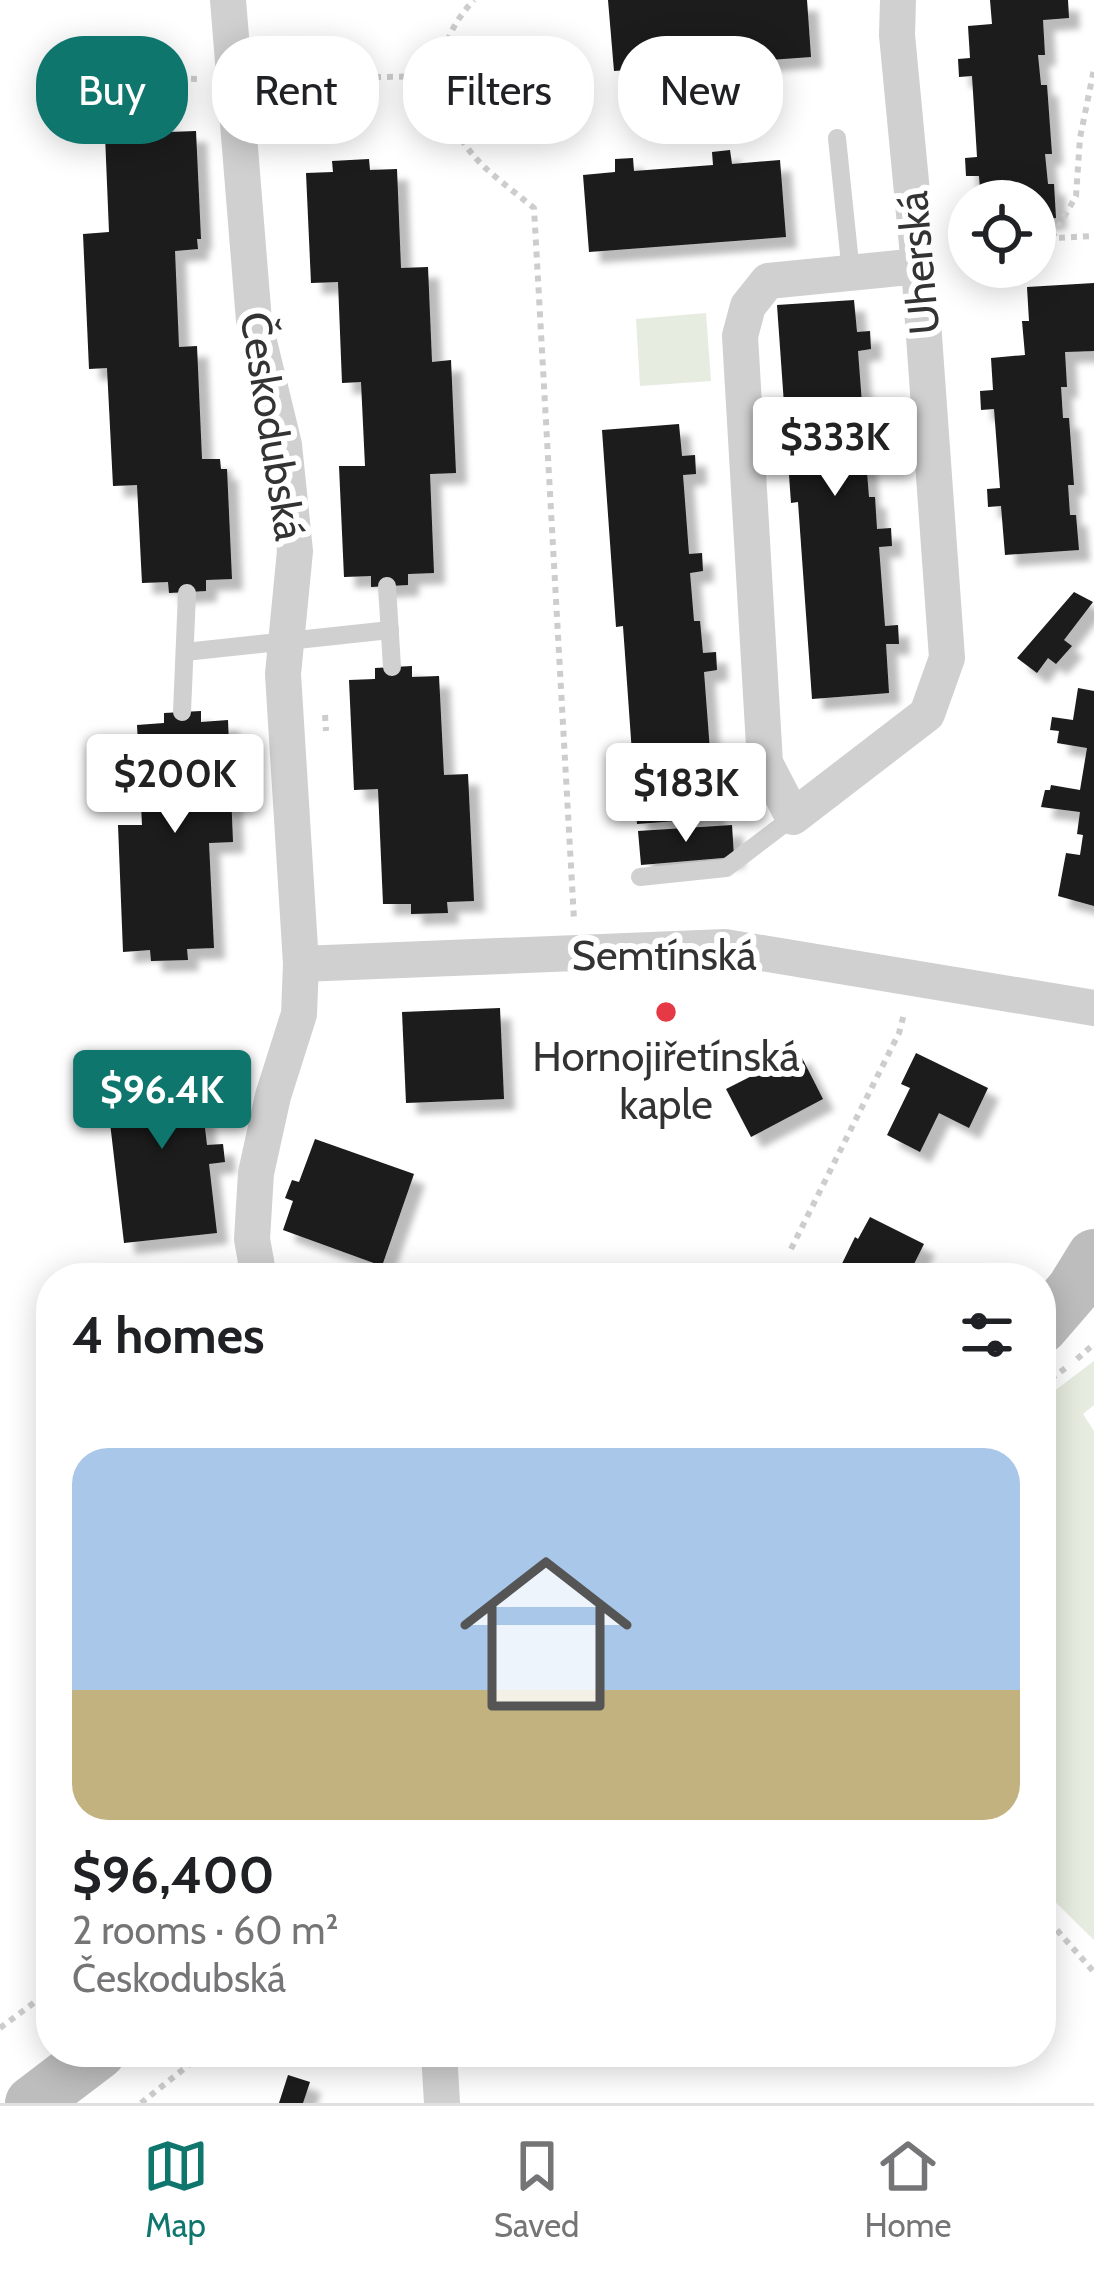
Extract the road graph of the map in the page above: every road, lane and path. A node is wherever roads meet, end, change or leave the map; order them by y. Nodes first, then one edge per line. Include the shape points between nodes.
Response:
1 (228, 0) edge
2 (473, 0) edge
3 (898, 0) edge
4 (232, 36) edge
5 (449, 36) edge
6 (1094, 69) edge
7 (837, 138) dead end
8 (242, 144) edge
9 (462, 144) edge
10 (1056, 231) edge
11 (1094, 236) edge
12 (1056, 238) edge
13 (919, 266) junction
14 (851, 273) junction
15 (387, 586) dead end
16 (187, 592) dead end
17 (390, 630) junction
18 (286, 641) junction
19 (184, 652) junction
20 (392, 667) dead end
21 (182, 712) dead end
22 (326, 715) dead end
23 (327, 739) dead end
24 (793, 817) junction
25 (640, 877) dead end
26 (576, 953) junction
27 (301, 964) junction
28 (915, 976) junction
29 (1094, 1009) edge
30 (790, 1250) dead end
31 (257, 1263) edge
32 (1056, 1929) edge
33 (1094, 1972) edge
34 (36, 2001) edge
35 (0, 2028) edge
36 (79, 2067) edge
37 (186, 2067) edge
38 (440, 2067) edge
39 (32, 2103) edge
40 (142, 2103) edge
41 (442, 2103) edge

1 - 4 street, Českodubská
2 - 5 path
3 - 13 street, Uherská
6 - 10 path via 1076,196
7 - 14 lane
8 - 18 street, Českodubská via 254,321 284,446 295,551
9 - 26 path via 534,208
11 - 12 path
13 - 14 street
13 - 24 street, Uherská via 947,658 927,714
14 - 24 street via 768,281 748,306 740,336 765,763
15 - 17 lane
16 - 19 lane
17 - 18 lane
17 - 20 lane
18 - 19 lane
18 - 27 street, Českodubská
19 - 21 lane
22 - 23 path
24 - 25 lane via 726,868
26 - 27 street, Semtínská
26 - 28 street, Semtínská via 725,947
27 - 31 street, Českodubská via 299,1014 256,1173
28 - 29 street, Semtínská
28 - 30 path via 899,1033
32 - 33 path
34 - 35 path
36 - 39 main road
37 - 40 path
38 - 41 street

